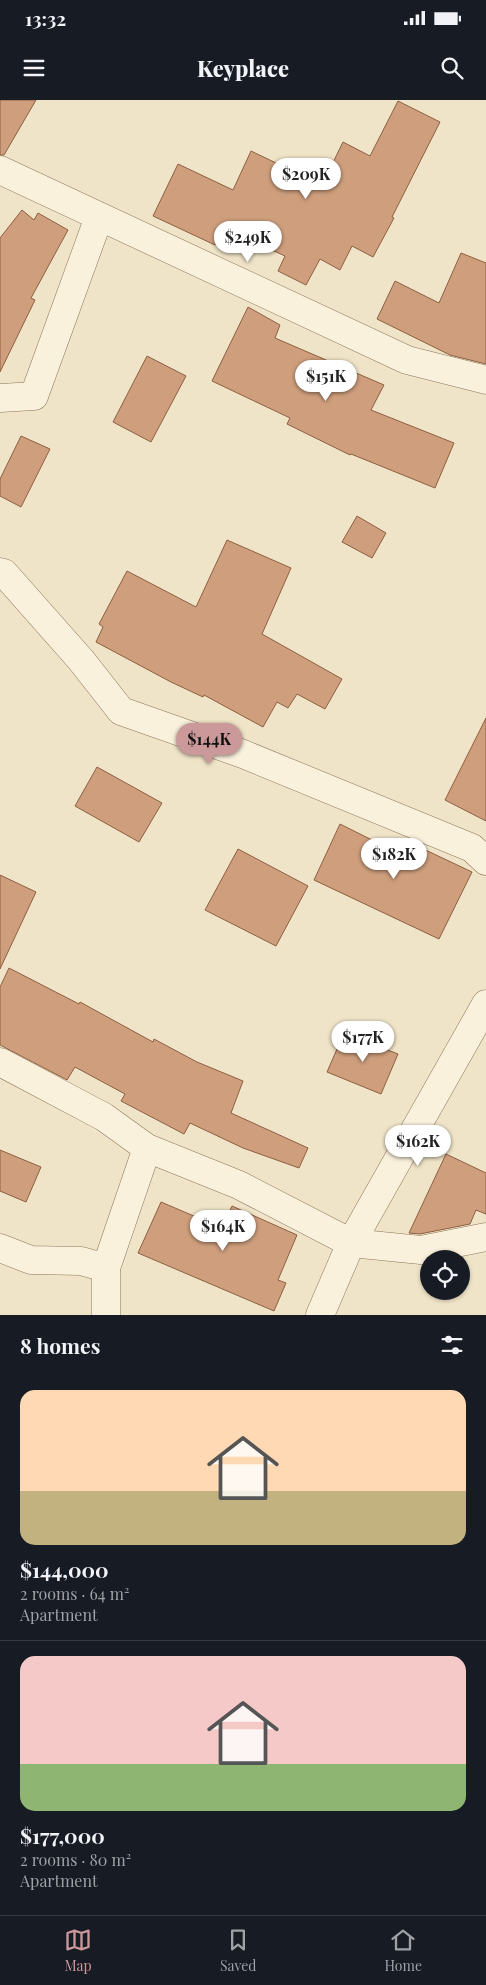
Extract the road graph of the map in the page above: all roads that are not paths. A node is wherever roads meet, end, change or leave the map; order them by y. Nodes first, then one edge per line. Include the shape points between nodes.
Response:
1 (0, 170) edge
2 (99, 217) junction
3 (486, 380) edge
4 (0, 398) edge
5 (0, 572) edge
6 (486, 861) edge
7 (486, 1004) edge
8 (0, 1062) edge
9 (147, 1148) junction
10 (486, 1237) edge
11 (351, 1243) junction
12 (0, 1248) edge
13 (106, 1268) junction
14 (106, 1315) edge
15 (320, 1315) edge

1 - 2 street
2 - 3 street via 407,360
2 - 4 street via 34,396
5 - 6 street via 81,660 121,711 243,754 472,848
7 - 11 street
8 - 9 street via 104,1117
9 - 11 street via 239,1185
9 - 13 street
10 - 11 street via 420,1250
11 - 15 street
12 - 13 street via 30,1260 81,1261
13 - 14 street

